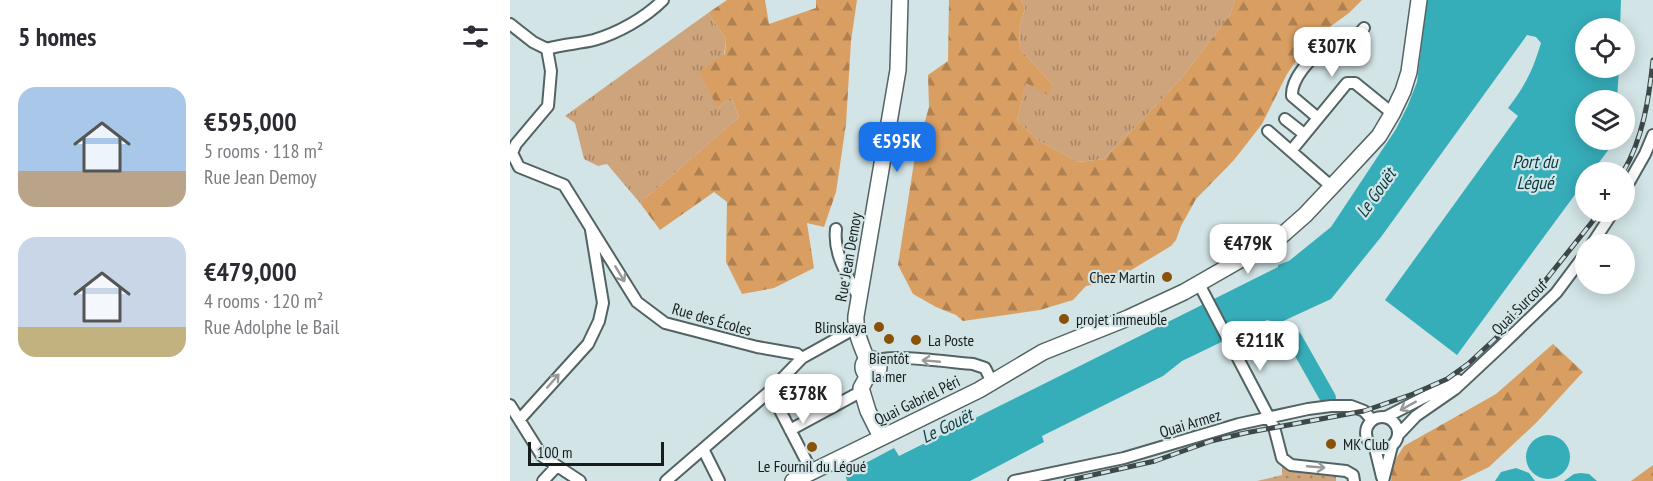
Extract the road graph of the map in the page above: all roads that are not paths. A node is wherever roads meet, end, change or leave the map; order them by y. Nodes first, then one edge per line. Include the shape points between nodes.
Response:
1 (663, 0) edge
2 (906, 0) edge
3 (1419, 0) edge
4 (900, 8) edge
5 (510, 24) edge
6 (1364, 28) dead end
7 (547, 49) junction
8 (1392, 113) junction
9 (1318, 118) junction
10 (1285, 119) dead end
11 (1268, 131) dead end
12 (1304, 134) junction
13 (1653, 135) edge
14 (1291, 151) junction
15 (1649, 155) edge
16 (1635, 175) edge
17 (1332, 187) junction
18 (590, 224) junction
19 (836, 229) dead end
20 (1575, 268) edge
21 (1199, 284) junction
22 (858, 297) junction
23 (856, 328) junction
24 (802, 358) junction
25 (871, 365) junction
26 (988, 375) junction
27 (1468, 376) junction
28 (862, 391) junction
29 (770, 392) junction
30 (510, 405) edge
31 (1268, 417) junction
32 (1386, 417) junction
33 (520, 419) junction
34 (1372, 420) junction
35 (790, 430) junction
36 (1398, 435) junction
37 (881, 437) junction
38 (1392, 446) junction
39 (1375, 448) junction
40 (704, 451) junction
41 (556, 467) junction
42 (812, 472) junction
43 (543, 481) edge
44 (580, 481) edge
45 (666, 481) edge
46 (719, 481) edge
47 (793, 481) edge
48 (1014, 481) edge
49 (1354, 481) edge
50 (1383, 481) edge

1 - 7 street via 642,18 617,31
2 - 4 street
3 - 8 street, Quai Gabriel Péri via 1409,72
4 - 22 street, Rue Jean Demoy via 898,70
5 - 7 street
6 - 9 street via 1335,61 1324,53 1318,54 1298,76 1292,96
7 - 18 street, Rue des Écoles via 551,71 548,106 512,153 519,167 564,185
8 - 9 street via 1355,83 1347,83
8 - 17 street, Quai Gabriel Péri via 1379,136
9 - 12 street
10 - 12 street
11 - 14 street
12 - 14 street
13 - 15 street
14 - 17 street
15 - 16 street
17 - 21 street, Quai Gabriel Péri via 1280,237
18 -> 24 street, Rue des Écoles via 637,302 665,323 791,352
33 -> 18 street via 588,344 599,321 603,303
19 - 22 street via 841,264
20 - 27 street, Quai Surcouf via 1556,293
21 - 26 street, Quai Gabriel Péri
21 - 31 street
22 - 23 street, Rue Jean Demoy
23 - 24 street
23 - 25 street, Rue Jean Demoy
24 - 29 street
26 -> 25 street via 974,364 880,358
25 - 28 street
26 - 37 street, Quai Gabriel Péri
27 -> 32 street, Quai Surcouf
27 - 36 street, Quai Surcouf
28 - 35 street
28 - 37 street
29 - 35 street
29 - 40 street
30 - 33 street
31 - 34 street, Quai Armez via 1351,406 1364,411
31 - 48 street, Quai Armez via 1124,458
31 -> 49 street via 1282,458 1291,465 1346,471
32 - 34 street
32 - 36 street via 1396,424
33 - 41 street via 542,456
34 - 39 street via 1366,431
35 - 42 street
36 - 38 street
37 - 42 street, Quai Gabriel Péri
38 - 39 street
38 - 50 street
39 - 50 street
40 - 45 street
40 - 46 street
41 - 43 street
41 - 44 street
42 - 47 street, Quai Gabriel Péri

